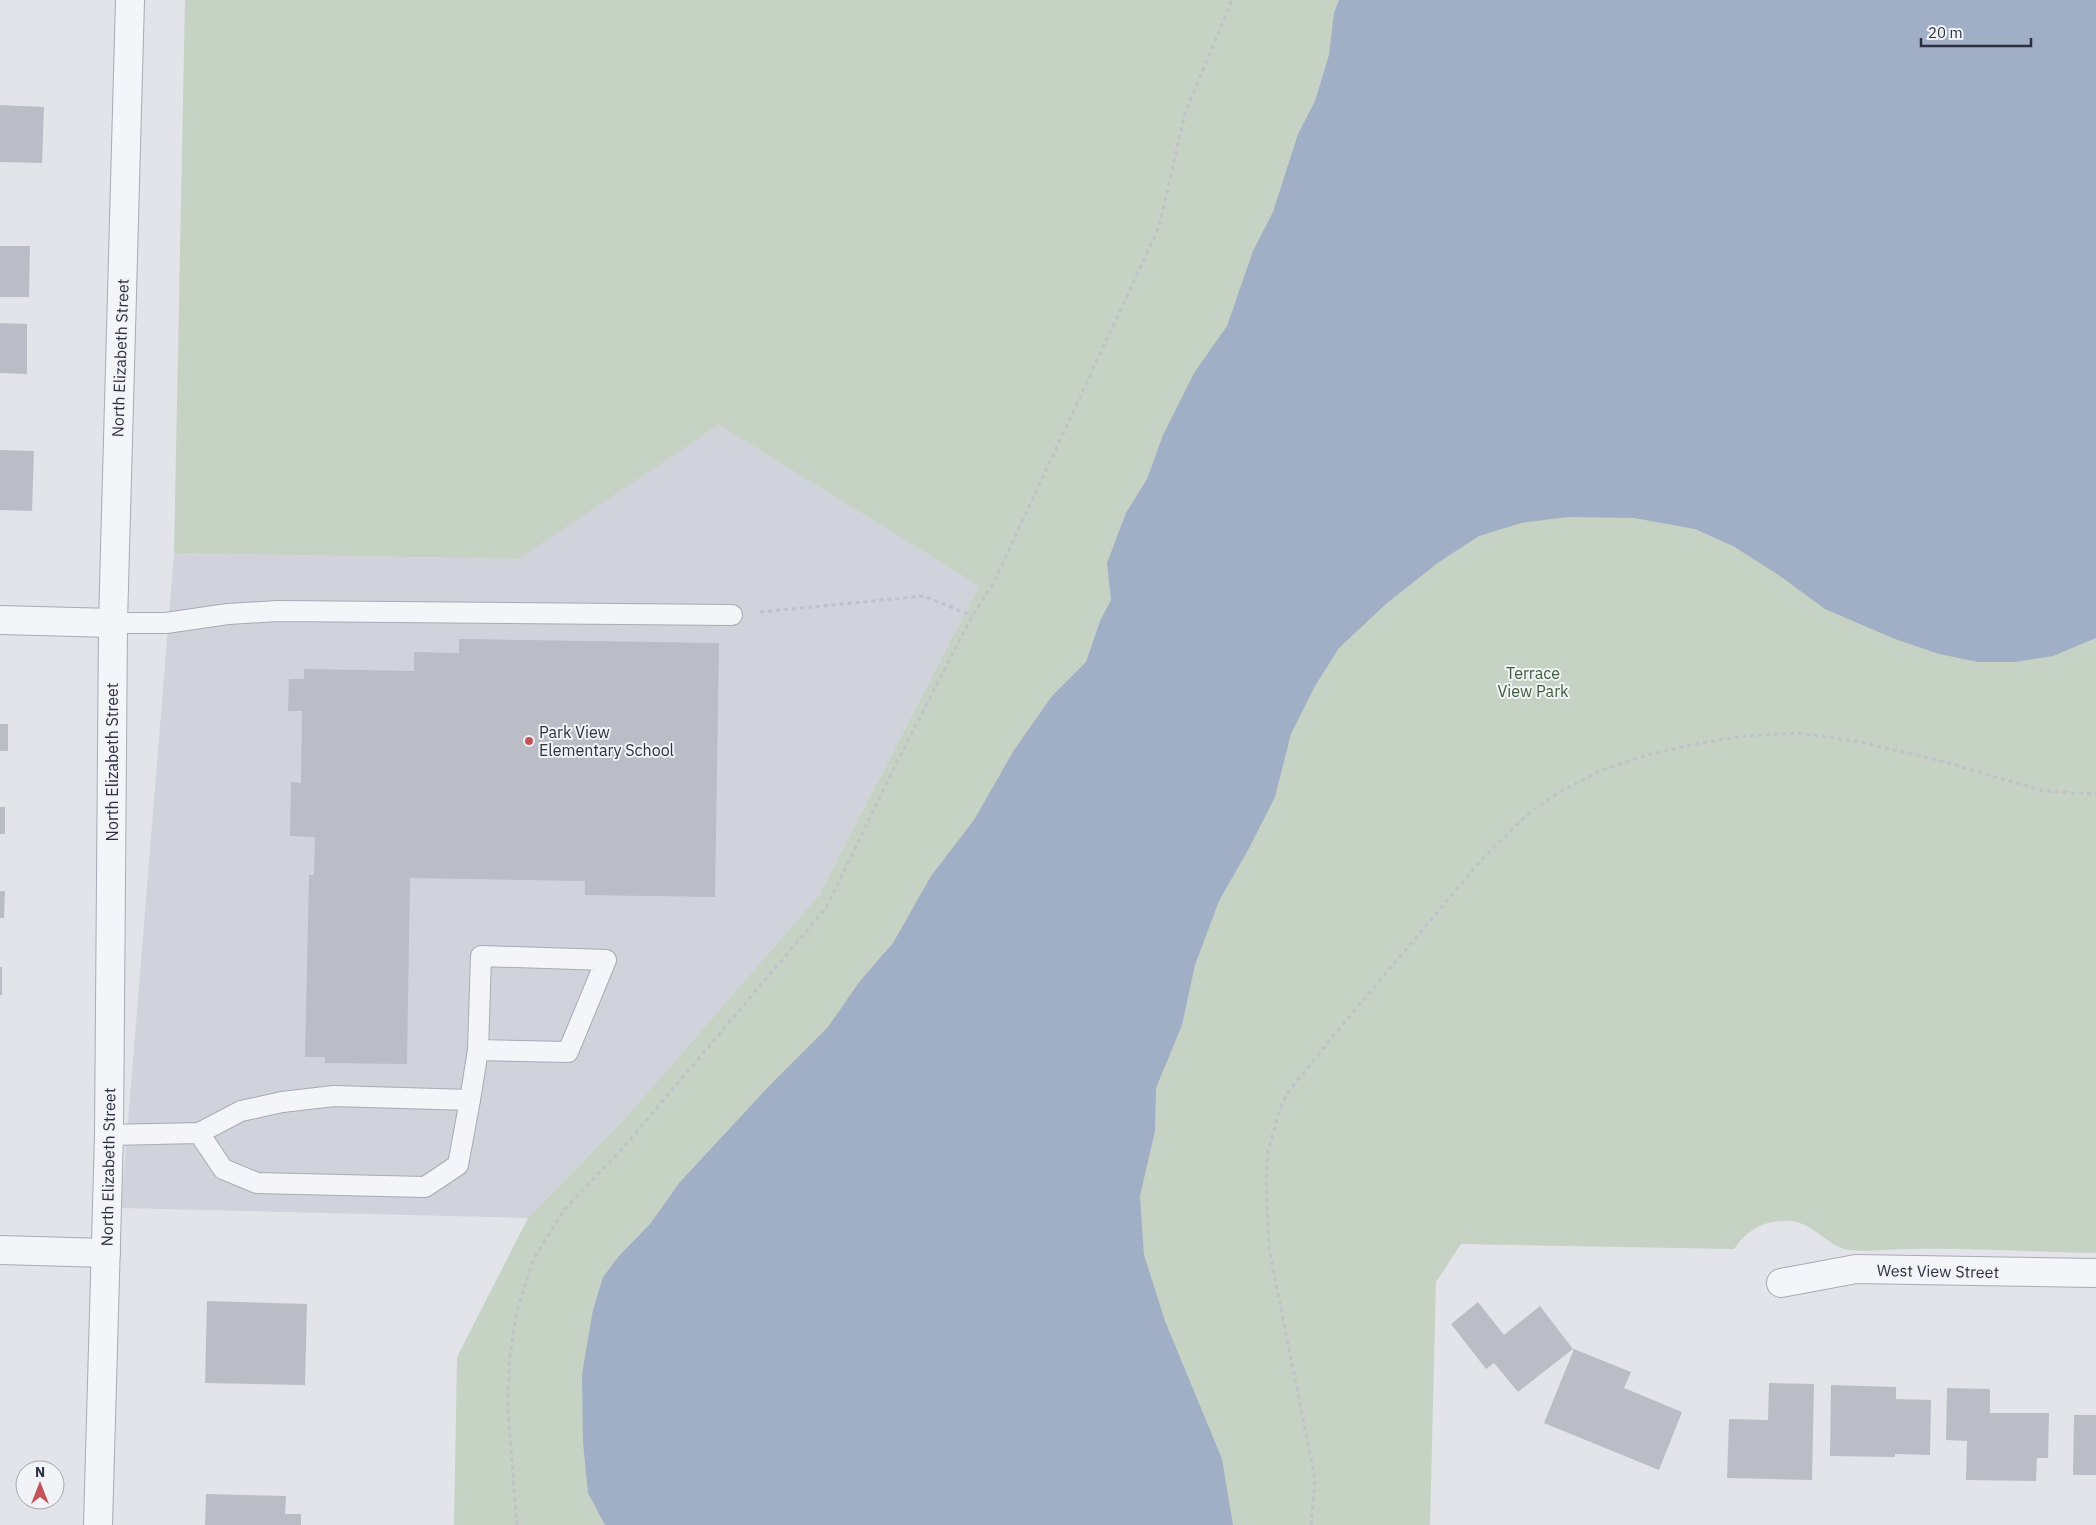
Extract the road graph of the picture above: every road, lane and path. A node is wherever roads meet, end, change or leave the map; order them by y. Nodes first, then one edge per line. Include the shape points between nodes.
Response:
1 (111, 0) edge
2 (130, 0) edge
3 (1232, 0) edge
4 (732, 615) joint
5 (972, 616) junction
6 (0, 620) edge
7 (113, 623) junction
8 (2096, 794) edge
9 (478, 1050) junction
10 (470, 1100) junction
11 (199, 1133) junction
12 (109, 1135) junction
13 (0, 1250) edge
14 (106, 1253) junction
15 (2096, 1273) edge
16 (1781, 1283) dead end
17 (98, 1525) edge
18 (517, 1525) edge
19 (1310, 1525) edge

1 - 2 street
2 - 7 street, North Elizabeth Street
3 - 5 path via 1185,113 1159,227 994,582
4 - 5 path via 924,596
4 - 7 lane via 278,610 166,623
5 - 18 path via 826,908 622,1149 564,1210 533,1260 516,1314 509,1364 508,1412
6 - 7 street
7 - 12 street, North Elizabeth Street
8 - 19 path via 2044,791 1862,742 1798,733 1744,736 1647,755 1599,771 1530,812 1483,858 1333,1036 1286,1095 1278,1115 1268,1151 1266,1180 1269,1249 1315,1479
9 - 9 lane via 568,1052 606,960 481,956
9 - 10 lane
10 - 11 lane via 334,1096 282,1102 241,1111
10 - 11 lane via 458,1164 425,1187 257,1184 223,1169
11 - 12 lane
12 - 14 street, North Elizabeth Street
13 - 14 street
14 - 17 street, North Elizabeth Street
15 - 16 street, West View Street via 1856,1270

